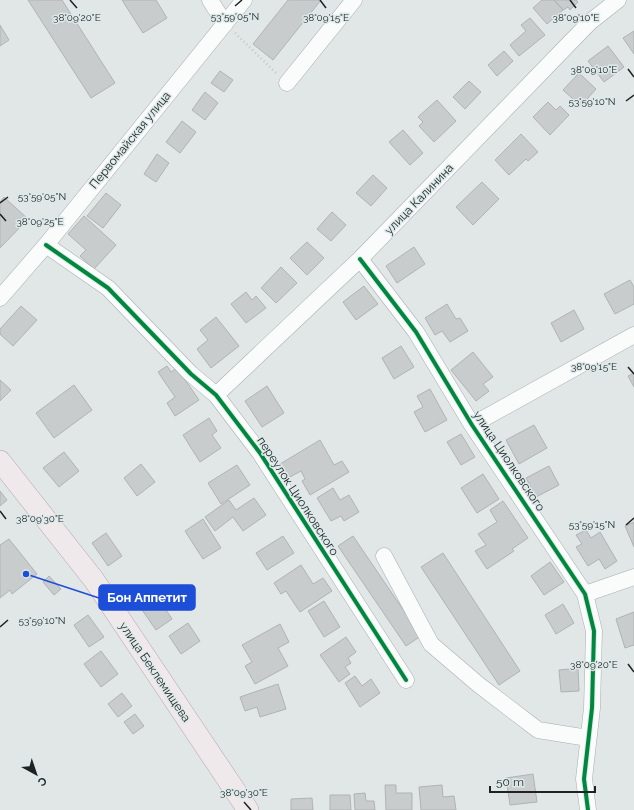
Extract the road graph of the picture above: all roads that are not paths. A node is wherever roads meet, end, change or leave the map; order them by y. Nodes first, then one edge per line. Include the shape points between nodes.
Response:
1 (210, 0) edge
2 (244, 0) edge
3 (354, 0) edge
4 (618, 0) edge
5 (225, 24) junction
6 (287, 83) road end
7 (46, 245) junction
8 (360, 259) junction
9 (0, 298) edge
10 (634, 335) edge
11 (216, 395) junction
12 (472, 425) junction
13 (0, 461) edge
14 (384, 556) dead end
15 (634, 577) edge
16 (586, 594) junction
17 (406, 680) dead end
18 (588, 738) junction
19 (248, 810) edge
20 (588, 810) edge

1 - 5 street
2 - 5 street, Первомайская улица
3 - 6 street
4 - 8 street, улица Калинина via 590,22
5 - 7 street, Первомайская улица
7 - 9 street, Первомайская улица
7 - 11 street, переулок Циолковского via 108,288 191,374
8 - 11 street, улица Калинина
8 - 12 street, улица Циолковского via 416,332
10 - 12 street
11 - 17 street, переулок Циолковского via 260,453
12 - 16 street, улица Циолковского
13 - 19 main road, улица Беклемищева via 94,580
14 - 18 street via 431,644 538,730
15 - 16 street
16 - 18 street, улица Циолковского via 594,631 592,708
18 - 20 street, улица Циолковского via 584,779

